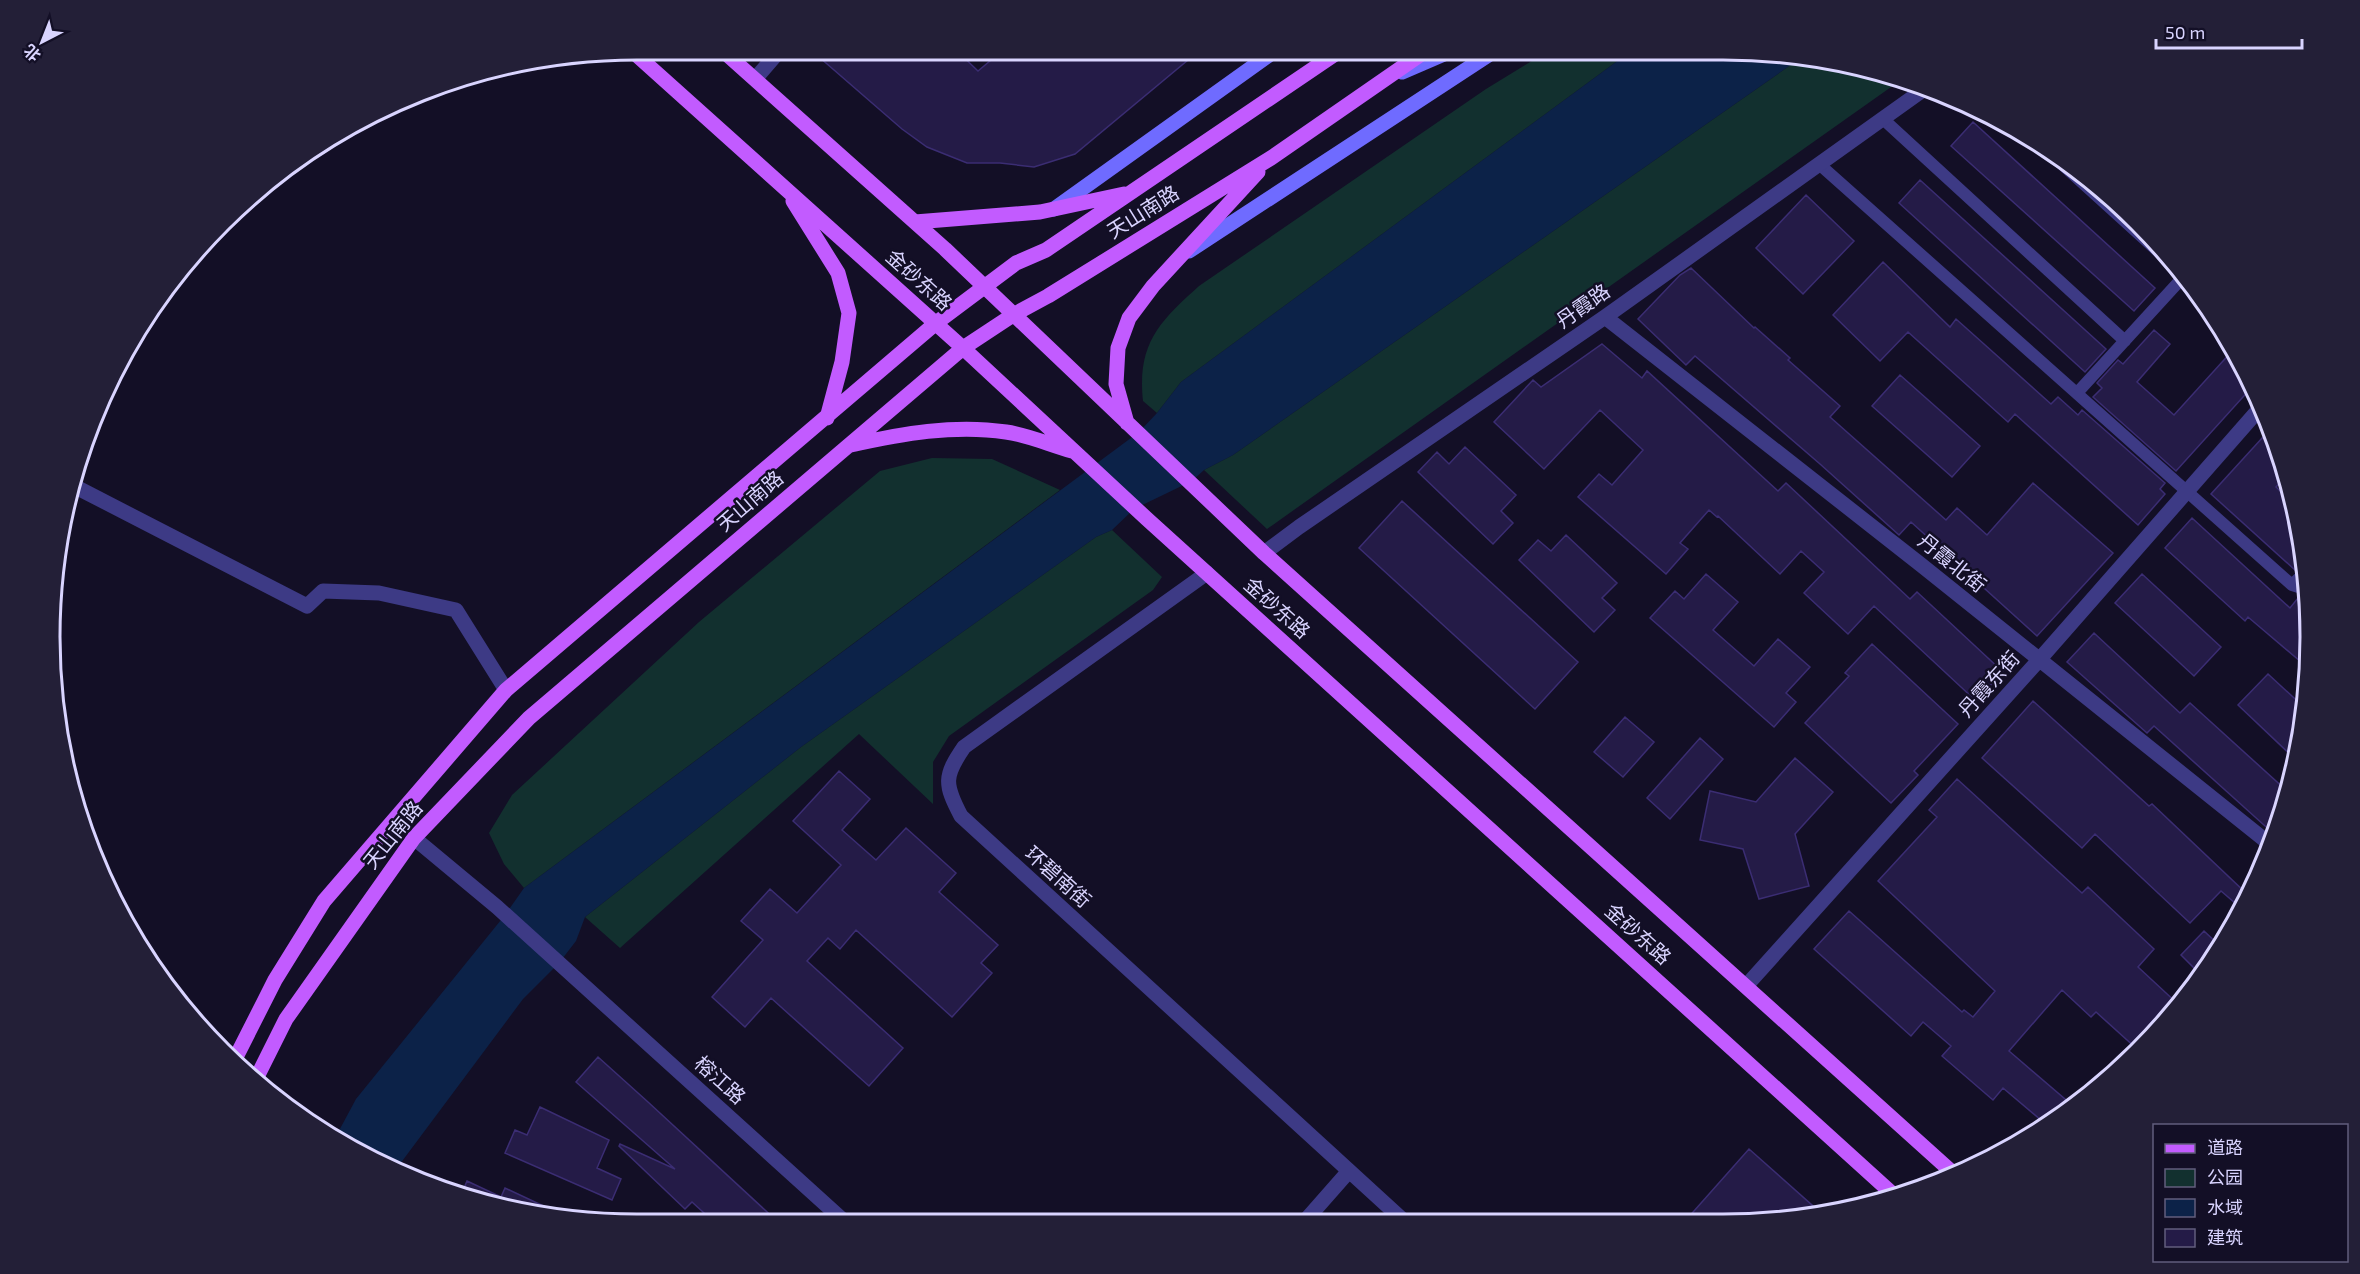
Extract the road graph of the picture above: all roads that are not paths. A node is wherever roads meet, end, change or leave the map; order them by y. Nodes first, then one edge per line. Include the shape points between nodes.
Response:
1 (642, 60) edge
2 (734, 60) edge
3 (771, 60) edge
4 (1262, 60) edge
5 (1326, 60) edge
6 (1413, 60) edge
7 (1430, 60) edge
8 (1481, 60) edge
9 (756, 78) junction
10 (1388, 78) junction
11 (1917, 94) edge
12 (1883, 119) junction
13 (1271, 158) junction
14 (1819, 164) junction
15 (783, 186) junction
16 (1133, 192) junction
17 (1053, 209) junction
18 (915, 222) junction
19 (1179, 258) junction
20 (2178, 283) edge
21 (984, 286) junction
22 (1012, 315) junction
23 (1605, 316) junction
24 (936, 323) junction
25 (2125, 341) junction
26 (963, 348) junction
27 (2077, 393) junction
28 (2255, 414) edge
29 (827, 418) junction
30 (1128, 426) junction
31 (848, 445) junction
32 (1080, 457) junction
33 (80, 488) edge
34 (2187, 491) junction
35 (1264, 553) junction
36 (1207, 573) junction
37 (2297, 580) edge
38 (2292, 585) junction
39 (2298, 587) edge
40 (2039, 660) junction
41 (506, 690) junction
42 (414, 838) junction
43 (2263, 839) edge
44 (1746, 987) junction
45 (238, 1053) edge
46 (259, 1073) edge
47 (1948, 1168) edge
48 (1349, 1171) junction
49 (1887, 1189) edge
50 (836, 1214) edge
51 (1311, 1214) edge
52 (1396, 1214) edge

1 - 15 main road, 金砂东路
2 - 9 main road, 金砂东路
3 - 9 street
4 - 17 main road
5 - 16 main road, 天山南路
6 - 10 main road, 天山南路
7 - 10 main road, 天山南路
8 - 19 main road
9 - 18 main road, 金砂东路
10 - 13 main road, 天山南路
11 - 12 street, 丹霞路
12 - 14 street, 丹霞路
12 - 25 lane
13 - 19 main road
13 - 22 main road, 天山南路
14 - 23 street, 丹霞路
14 - 27 lane
15 - 24 main road, 金砂东路
15 - 29 main road via 838,273 849,313 842,362
16 - 17 main road
16 - 21 main road, 天山南路
17 - 18 main road
18 - 21 main road, 金砂东路
19 - 30 main road via 1129,318 1118,348 1116,384
20 - 25 lane
21 - 22 main road, 金砂东路
21 - 24 main road, 天山南路
22 - 26 main road, 天山南路
22 - 30 main road, 金砂东路
23 - 35 street, 丹霞路
23 - 40 street, 丹霞北街
24 - 26 main road, 金砂东路
24 - 29 main road, 天山南路
25 - 27 lane
26 - 31 main road, 天山南路
26 - 32 main road, 金砂东路
27 - 34 lane
28 - 34 street, 丹霞东街
29 - 41 main road, 天山南路
30 - 35 main road, 金砂东路
31 - 32 main road via 905,434 1006,432
31 - 42 main road, 天山南路 via 529,718
32 - 36 main road, 金砂东路
33 - 41 street via 307,606 323,591 379,593 456,610
34 - 38 lane
34 - 40 street, 丹霞东街
35 - 44 main road, 金砂东路
36 - 48 street, 环碧南街 via 964,747 951,766 948,792 961,816
36 - 49 main road, 金砂东路
37 - 38 lane
38 - 39 lane
40 - 43 street, 丹霞北街
40 - 44 street, 丹霞东街
41 - 45 main road, 天山南路 via 324,901 275,980
42 - 46 main road, 天山南路 via 286,1019
42 - 50 street, 榕江路 via 497,907
44 - 47 main road, 金砂东路
48 - 51 street
48 - 52 street, 环碧南街

